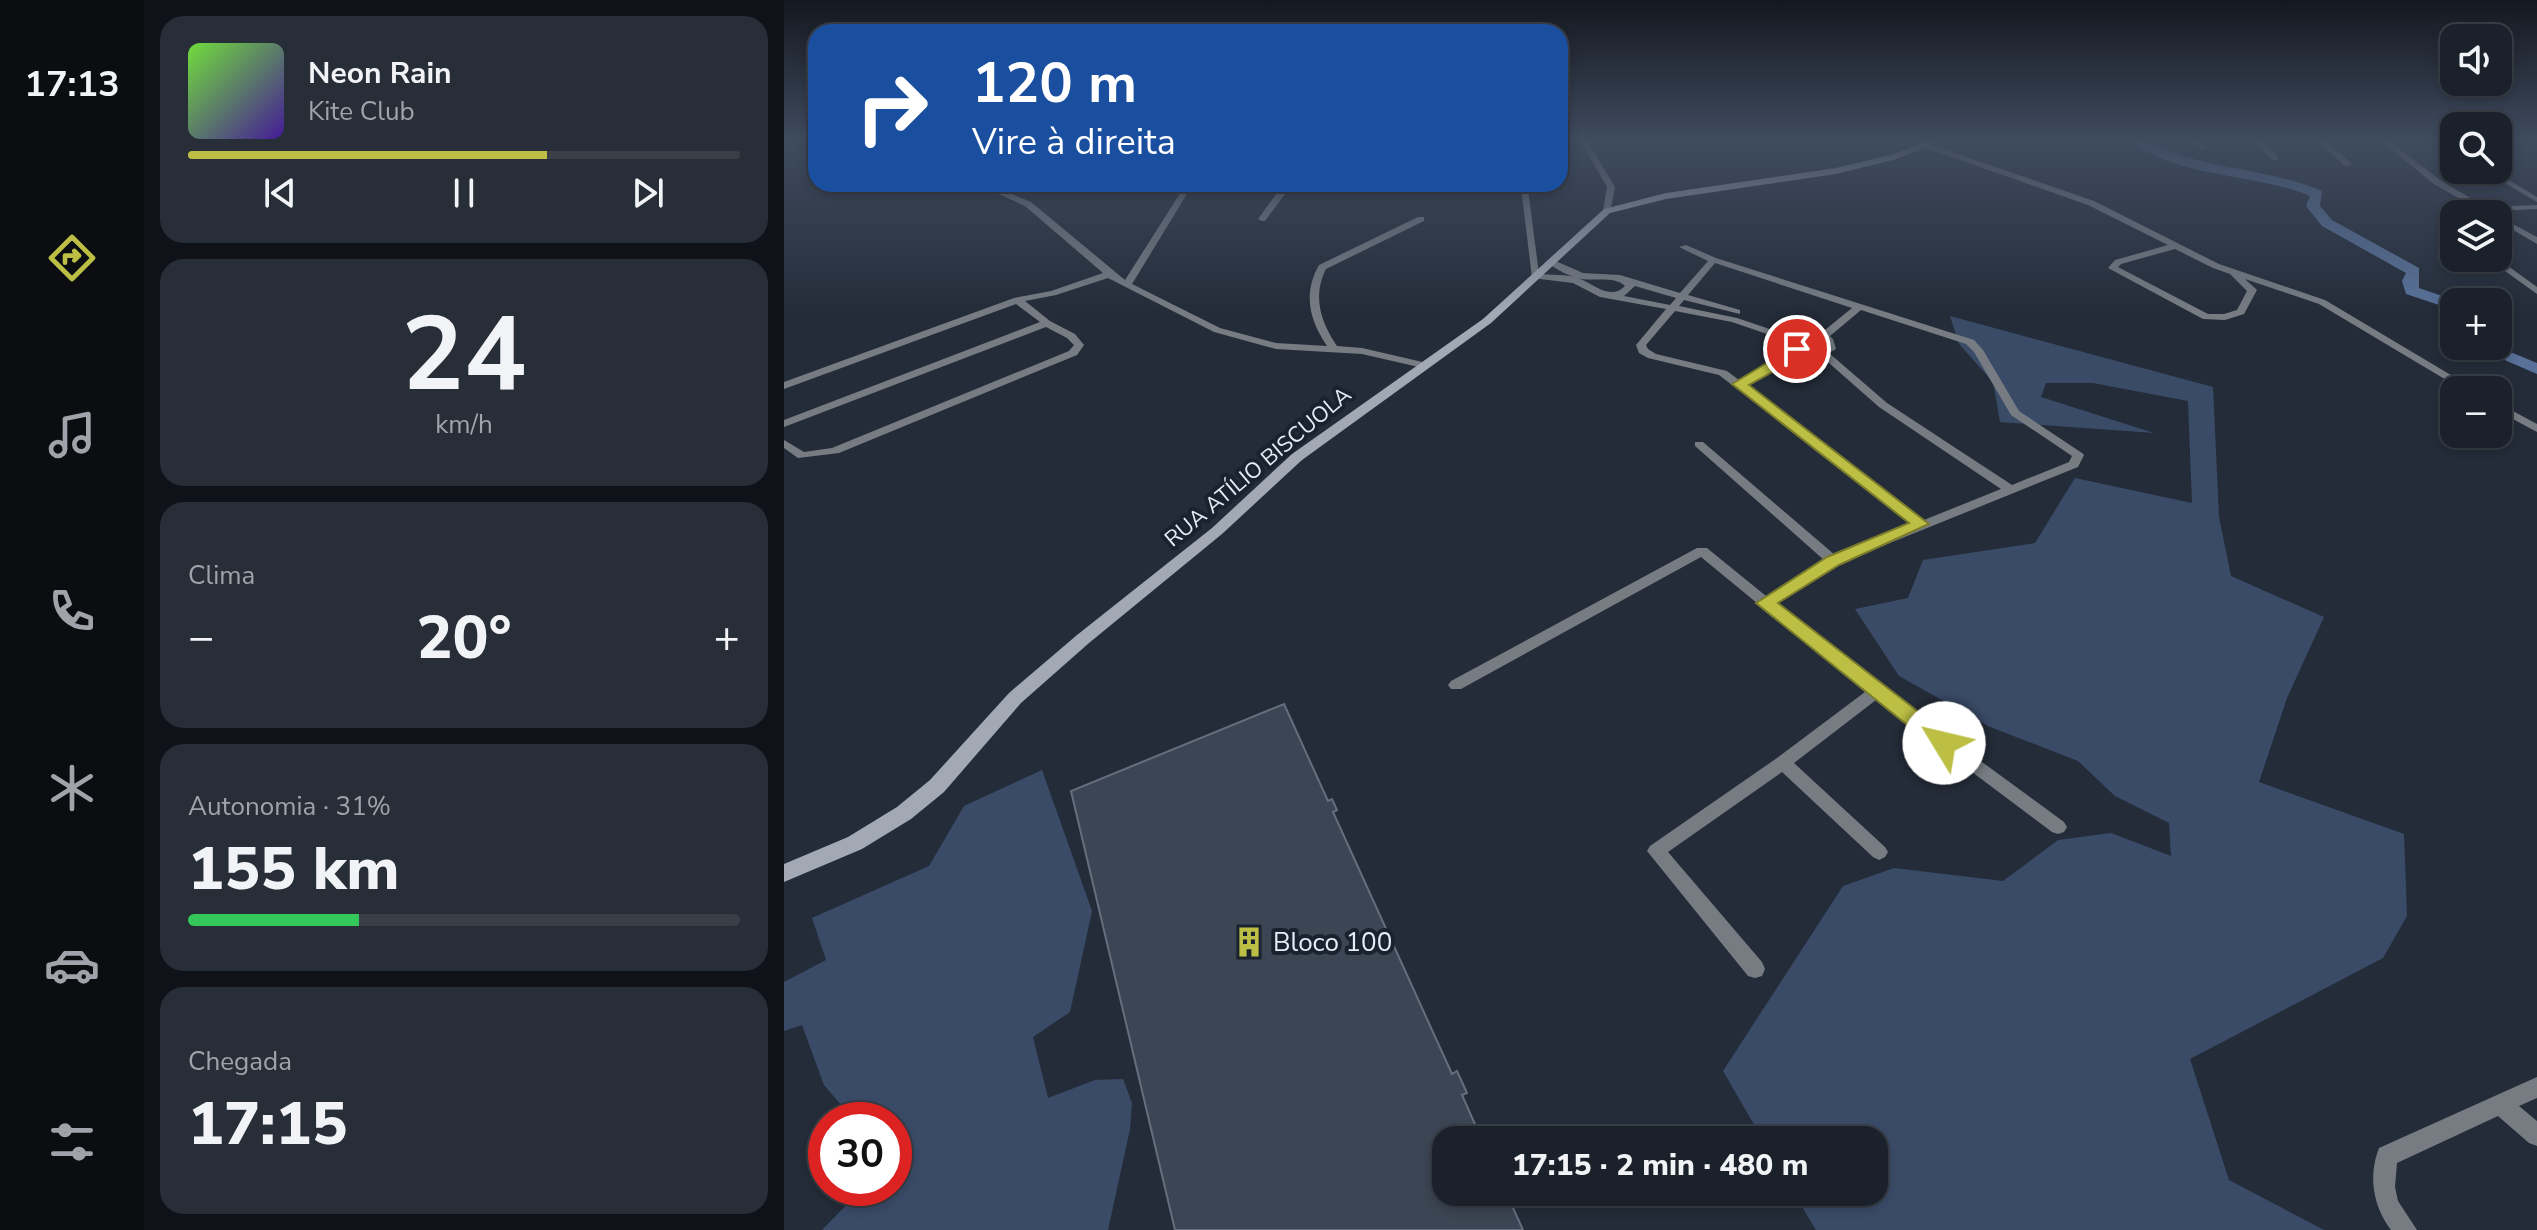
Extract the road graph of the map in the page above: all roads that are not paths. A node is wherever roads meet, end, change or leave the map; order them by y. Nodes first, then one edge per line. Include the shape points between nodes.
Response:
1 (1012, 197) edge
2 (1179, 197) edge
3 (1180, 197) edge
4 (1278, 197) edge
5 (1525, 197) edge
6 (1609, 197) edge
7 (1660, 197) edge
8 (2076, 197) edge
9 (2537, 207) edge
10 (2512, 210) edge
11 (1607, 211) junction
12 (1262, 219) dead end
13 (1421, 219) dead end
14 (2512, 226) edge
15 (2537, 241) edge
16 (2175, 246) junction
17 (1683, 247) dead end
18 (1713, 260) junction
19 (1551, 262) junction
20 (2227, 270) junction
21 (2511, 272) edge
22 (1109, 273) junction
23 (1535, 276) junction
24 (1628, 281) junction
25 (1127, 284) junction
26 (2537, 291) edge
27 (1603, 295) junction
28 (1682, 296) junction
29 (1022, 299) junction
30 (1859, 307) junction
31 (1672, 308) junction
32 (1047, 323) junction
33 (1823, 337) junction
34 (1800, 342) junction
35 (1333, 348) junction
36 (1823, 353) junction
37 (1423, 365) junction
38 (2447, 376) edge
39 (1739, 384) junction
40 (784, 386) edge
41 (2512, 414) edge
42 (784, 424) edge
43 (2537, 429) edge
44 (784, 443) edge
45 (1699, 444) dead end
46 (2010, 489) junction
47 (1921, 524) junction
48 (1833, 561) junction
49 (1765, 603) junction
50 (1456, 685) dead end
51 (1876, 692) junction
52 (1783, 763) junction
53 (2058, 827) dead end
54 (1879, 852) dead end
55 (784, 873) edge
56 (1755, 969) dead end
57 (2537, 1087) edge
58 (2501, 1104) junction
59 (2537, 1135) edge
60 (2406, 1230) edge

1 - 22 street via 1028,204
2 - 22 street via 1128,273
3 - 25 street
4 - 12 street
5 - 23 street
6 - 11 street
7 - 11 street, RUA ATÍLIO BISCUOLA
8 - 16 street
9 - 10 street
11 - 19 street, RUA ATÍLIO BISCUOLA
13 - 35 street via 1322,267 1313,288 1316,318
14 - 15 street
16 - 20 street
16 - 20 street via 2113,268 2213,318 2241,312 2251,298 2248,285
17 - 18 street
18 - 28 street
18 - 30 street
19 - 23 street, RUA ATÍLIO BISCUOLA
19 - 24 street via 1582,276
20 - 38 street via 2322,302
21 - 26 street
22 - 25 street
22 - 29 street
23 - 27 street via 1575,280
23 - 37 street, RUA ATÍLIO BISCUOLA via 1487,321
24 - 27 street via 1629,290
24 - 28 street
25 - 35 street via 1217,330 1252,341
27 - 31 street
28 - 31 street
28 - 34 street
29 - 32 street
29 - 40 street
30 - 33 street
30 - 46 street via 1970,342 2015,413 2078,455 2074,464
31 - 34 street via 1734,320
31 - 39 street via 1641,345 1643,351 1712,370
32 - 42 street
32 - 44 street via 1079,345 1073,353 835,451 802,456
33 - 34 street
33 - 36 street via 1832,346
34 - 36 street
34 - 39 street
35 - 37 street
36 - 46 street via 1883,405
37 - 55 street, RUA ATÍLIO BISCUOLA via 1297,457 1217,531 1037,678 937,786 904,813 855,843
39 - 47 street
41 - 43 street
45 - 48 street
46 - 47 street
47 - 48 street
48 - 49 street
49 - 50 street via 1702,551
49 - 51 street
51 - 52 street
51 - 53 street
52 - 54 street
52 - 56 street via 1656,851
57 - 58 street
58 - 59 street
58 - 60 street via 2387,1156 2382,1189

